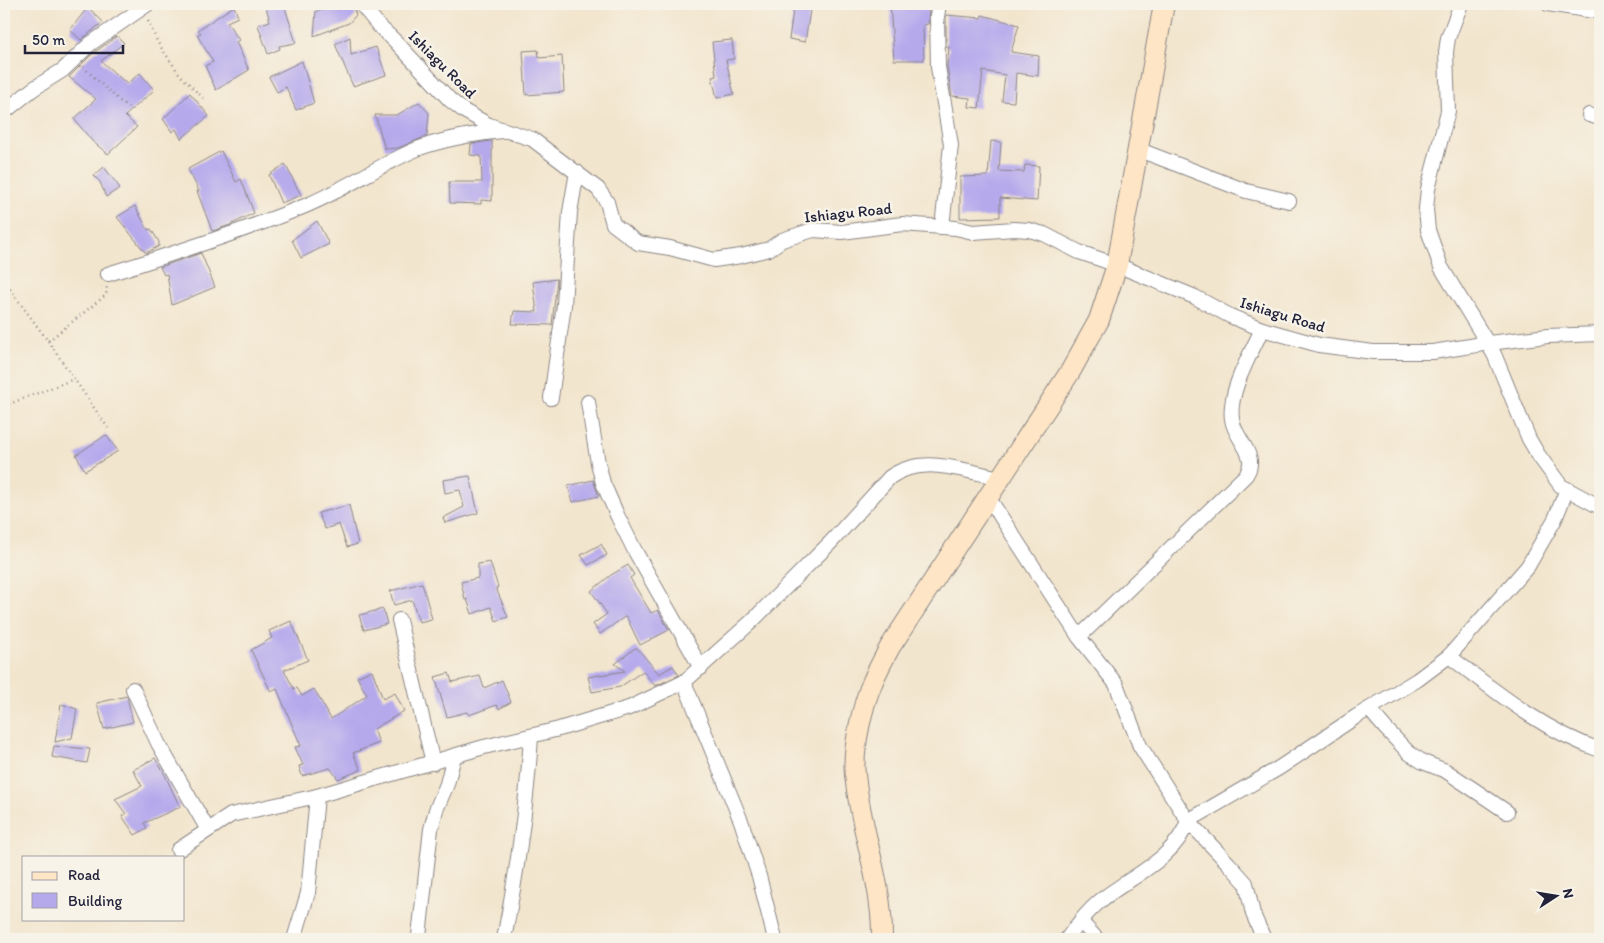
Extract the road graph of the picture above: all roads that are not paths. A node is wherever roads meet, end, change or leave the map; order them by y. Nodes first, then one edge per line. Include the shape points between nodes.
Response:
1 (361, 4) edge
2 (939, 4) edge
3 (1164, 4) edge
4 (1461, 4) edge
5 (1548, 4) edge
6 (145, 6) edge
7 (1600, 12) edge
8 (8, 109) dead end
9 (505, 130) junction
10 (1137, 149) junction
11 (577, 172) junction
12 (1289, 201) dead end
13 (942, 227) junction
14 (1117, 265) junction
15 (108, 274) road end
16 (1262, 329) junction
17 (1600, 334) edge
18 (1489, 343) junction
19 (550, 398) dead end
20 (588, 402) dead end
21 (1000, 478) junction
22 (1567, 489) junction
23 (988, 497) junction
24 (1600, 508) edge
25 (398, 620) dead end
26 (1079, 637) junction
27 (1449, 656) junction
28 (701, 668) junction
29 (684, 682) junction
30 (133, 689) dead end
31 (1369, 709) junction
32 (531, 736) junction
33 (1600, 750) edge
34 (454, 756) junction
35 (433, 763) junction
36 (317, 796) junction
37 (1507, 812) dead end
38 (1188, 821) junction
39 (208, 830) junction
40 (178, 850) dead end
41 (1081, 922) junction
42 (419, 936) dead end
43 (294, 939) edge
44 (504, 939) edge
45 (775, 939) edge
46 (882, 939) edge
47 (1067, 939) edge
48 (1097, 939) edge
49 (1264, 939) edge

1 - 9 street, Ishiagu Road via 450,100 480,121
2 - 13 street via 938,67 951,145
3 - 10 main road
4 - 18 street via 1447,45 1448,111 1430,177 1427,218 1441,267
5 - 7 street
6 - 8 street via 90,44 56,76
9 - 11 street, Ishiagu Road via 532,139
9 - 15 street via 419,149 308,205 238,232
10 - 12 street via 1246,191
10 - 14 main road
11 - 13 street, Ishiagu Road via 598,189 613,224 638,244 670,248 714,260 769,249 782,240 813,230 842,232 902,224
11 - 19 street via 570,212 564,305
13 - 14 street, Ishiagu Road via 974,232 1029,230
14 - 16 street, Ishiagu Road
14 - 21 main road via 1099,320 1086,345
16 - 18 street, Ishiagu Road via 1319,345 1373,352 1433,352
16 - 26 street via 1238,382 1232,409 1232,420 1250,456 1251,469
17 - 18 street, Ishiagu Road
18 - 22 street via 1528,439 1551,474
20 - 28 street via 603,483 635,551
21 - 23 main road
21 - 28 street via 940,465 900,470 751,622
22 - 24 street
22 - 27 street via 1555,519 1528,566
23 - 26 street
23 - 46 main road via 890,647 872,682 865,708 855,752 854,773 878,883
25 - 35 street
26 - 38 street via 1116,684 1140,746
27 - 31 street
27 - 33 street via 1532,716 1568,738
28 - 29 street
29 - 32 street via 629,708
29 - 45 street via 741,821
30 - 39 street via 158,743
31 - 37 street via 1409,753 1446,771
31 - 38 street via 1258,782
32 - 34 street
32 - 44 street via 518,866
34 - 35 street
34 - 42 street via 431,829
35 - 36 street
36 - 39 street via 231,815
36 - 43 street via 308,893
38 - 41 street via 1184,833 1172,848 1098,903
38 - 49 street via 1246,883 1253,914
39 - 40 street
41 - 47 street
41 - 48 street

